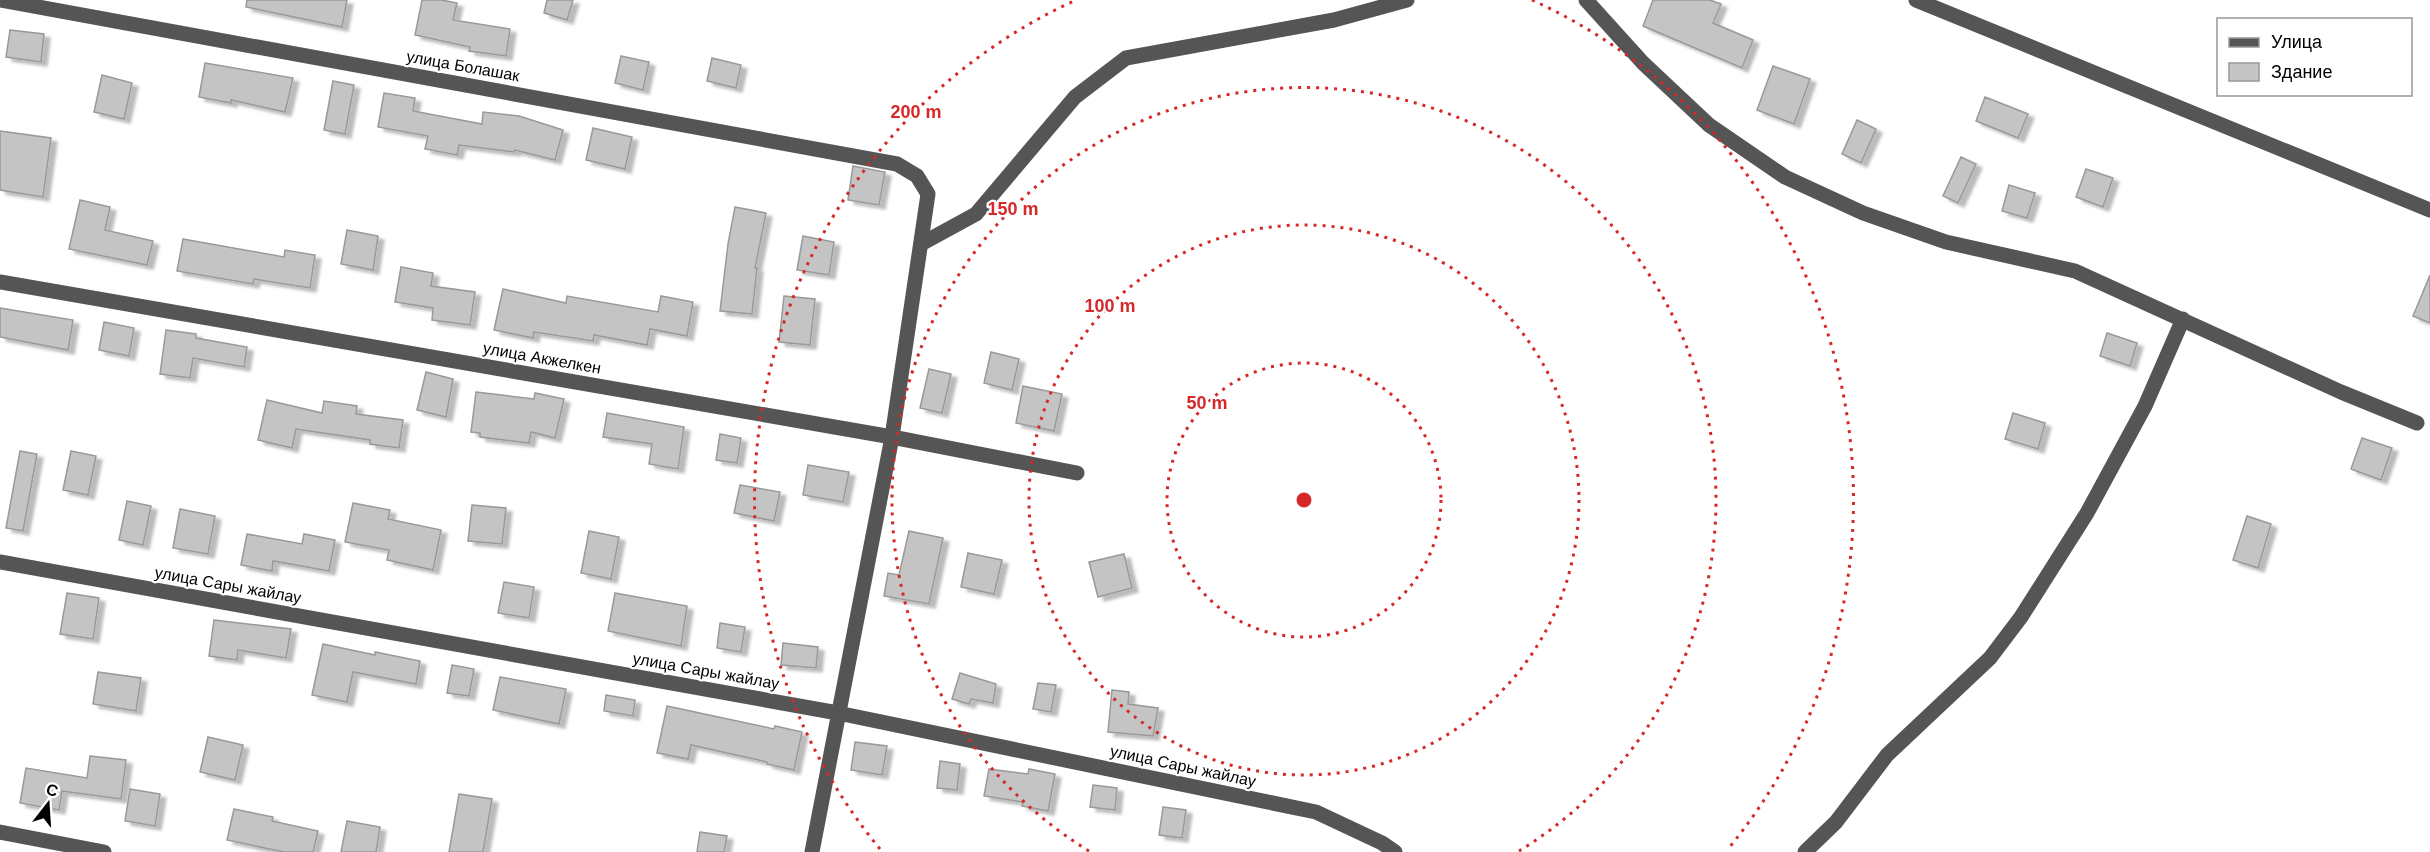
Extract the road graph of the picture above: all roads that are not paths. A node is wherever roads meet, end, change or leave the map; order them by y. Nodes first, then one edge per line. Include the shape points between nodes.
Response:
1 (0, 0) edge
2 (1407, 0) edge
3 (1586, 0) edge
4 (1916, 0) edge
5 (2430, 210) edge
6 (921, 244) junction
7 (0, 282) edge
8 (2183, 319) junction
9 (2417, 423) dead end
10 (892, 437) junction
11 (1077, 473) dead end
12 (0, 562) edge
13 (838, 713) junction
14 (0, 832) edge
15 (104, 852) edge
16 (812, 852) edge
17 (1395, 852) edge
18 (1805, 852) edge

1 - 6 street, улица Болашак via 897,164 917,176 928,194
2 - 6 street via 1334,20 1126,58 1075,98 976,214
3 - 8 street via 1643,63 1709,125 1785,177 1863,213 1946,242 2075,271
4 - 5 street
6 - 10 street
7 - 10 street, улица Акжелкен
8 - 9 street
8 - 18 street via 2145,405 2092,503 2021,617 1990,658 1887,755 1836,822
10 - 11 street, улица Акжелкен
10 - 13 street
12 - 13 street, улица Сары жайлау
13 - 16 street
13 - 17 street, улица Сары жайлау via 1316,812
14 - 15 street

